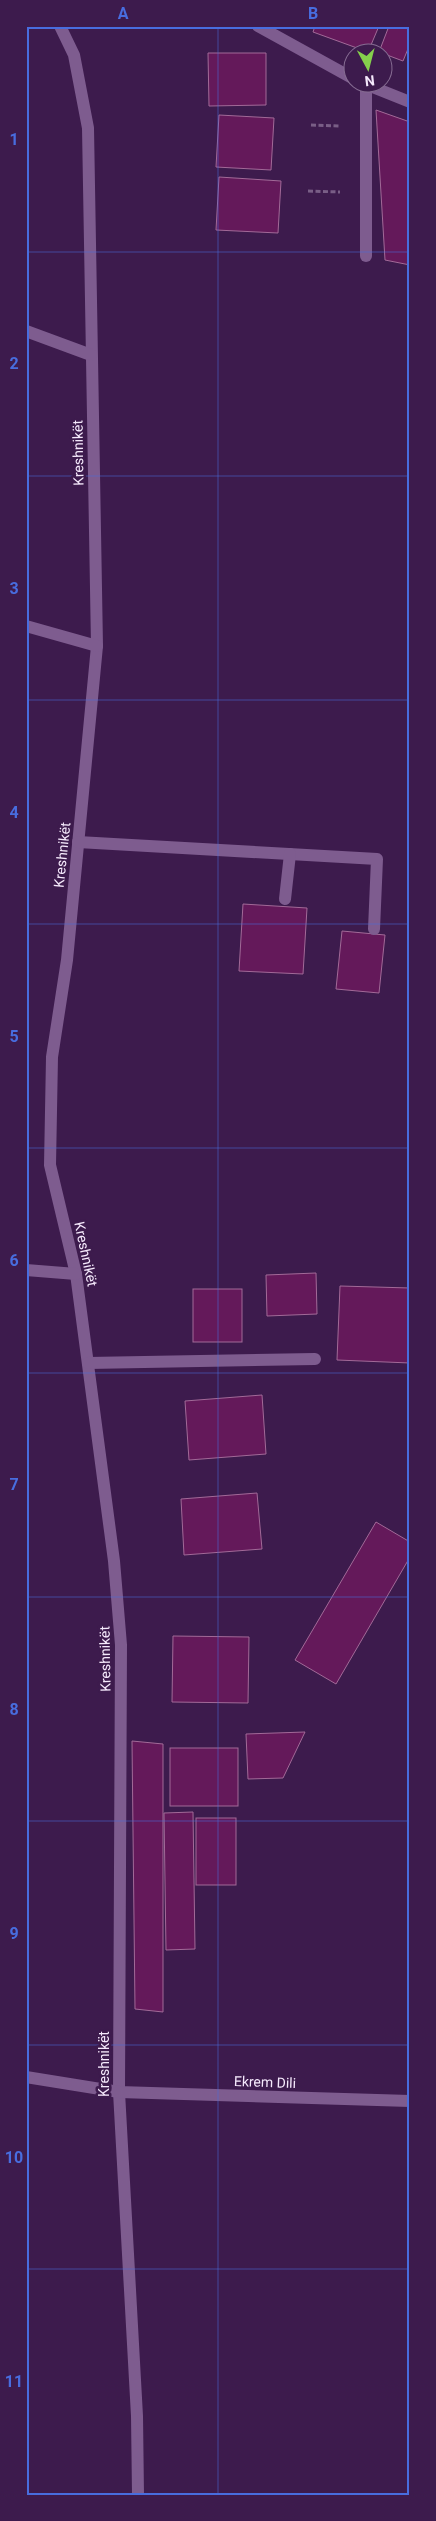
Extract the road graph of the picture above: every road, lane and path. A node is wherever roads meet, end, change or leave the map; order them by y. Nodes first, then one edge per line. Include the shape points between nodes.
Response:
1 (60, 26) edge
2 (258, 26) edge
3 (344, 73) edge
4 (363, 92) edge
5 (384, 92) edge
6 (410, 102) edge
7 (308, 191) dead end
8 (366, 193) junction
9 (366, 256) dead end
10 (26, 331) edge
11 (91, 355) junction
12 (26, 626) edge
13 (97, 646) junction
14 (78, 842) junction
15 (290, 854) junction
16 (285, 899) dead end
17 (374, 929) dead end
18 (26, 1270) edge
19 (76, 1274) junction
20 (315, 1360) dead end
21 (88, 1363) junction
22 (26, 2077) edge
23 (119, 2092) junction
24 (410, 2101) edge
25 (138, 2495) edge

1 - 11 street, Kreshnikët via 74,55 88,128
2 - 3 street
4 - 8 street
5 - 6 street
7 - 8 path
8 - 9 street
10 - 11 street
11 - 13 street, Kreshnikët
12 - 13 street
13 - 14 street, Kreshnikët
14 - 15 street
14 - 19 street, Kreshnikët via 67,960 52,1057 50,1165
15 - 16 street
15 - 17 street via 377,859
18 - 19 street
19 - 21 street, Kreshnikët
20 - 21 street
21 - 23 street, Kreshnikët via 114,1561 121,1644
22 - 23 street, Ekrem Dili
23 - 24 street, Ekrem Dili
23 - 25 street, Kreshnikët via 137,2416

